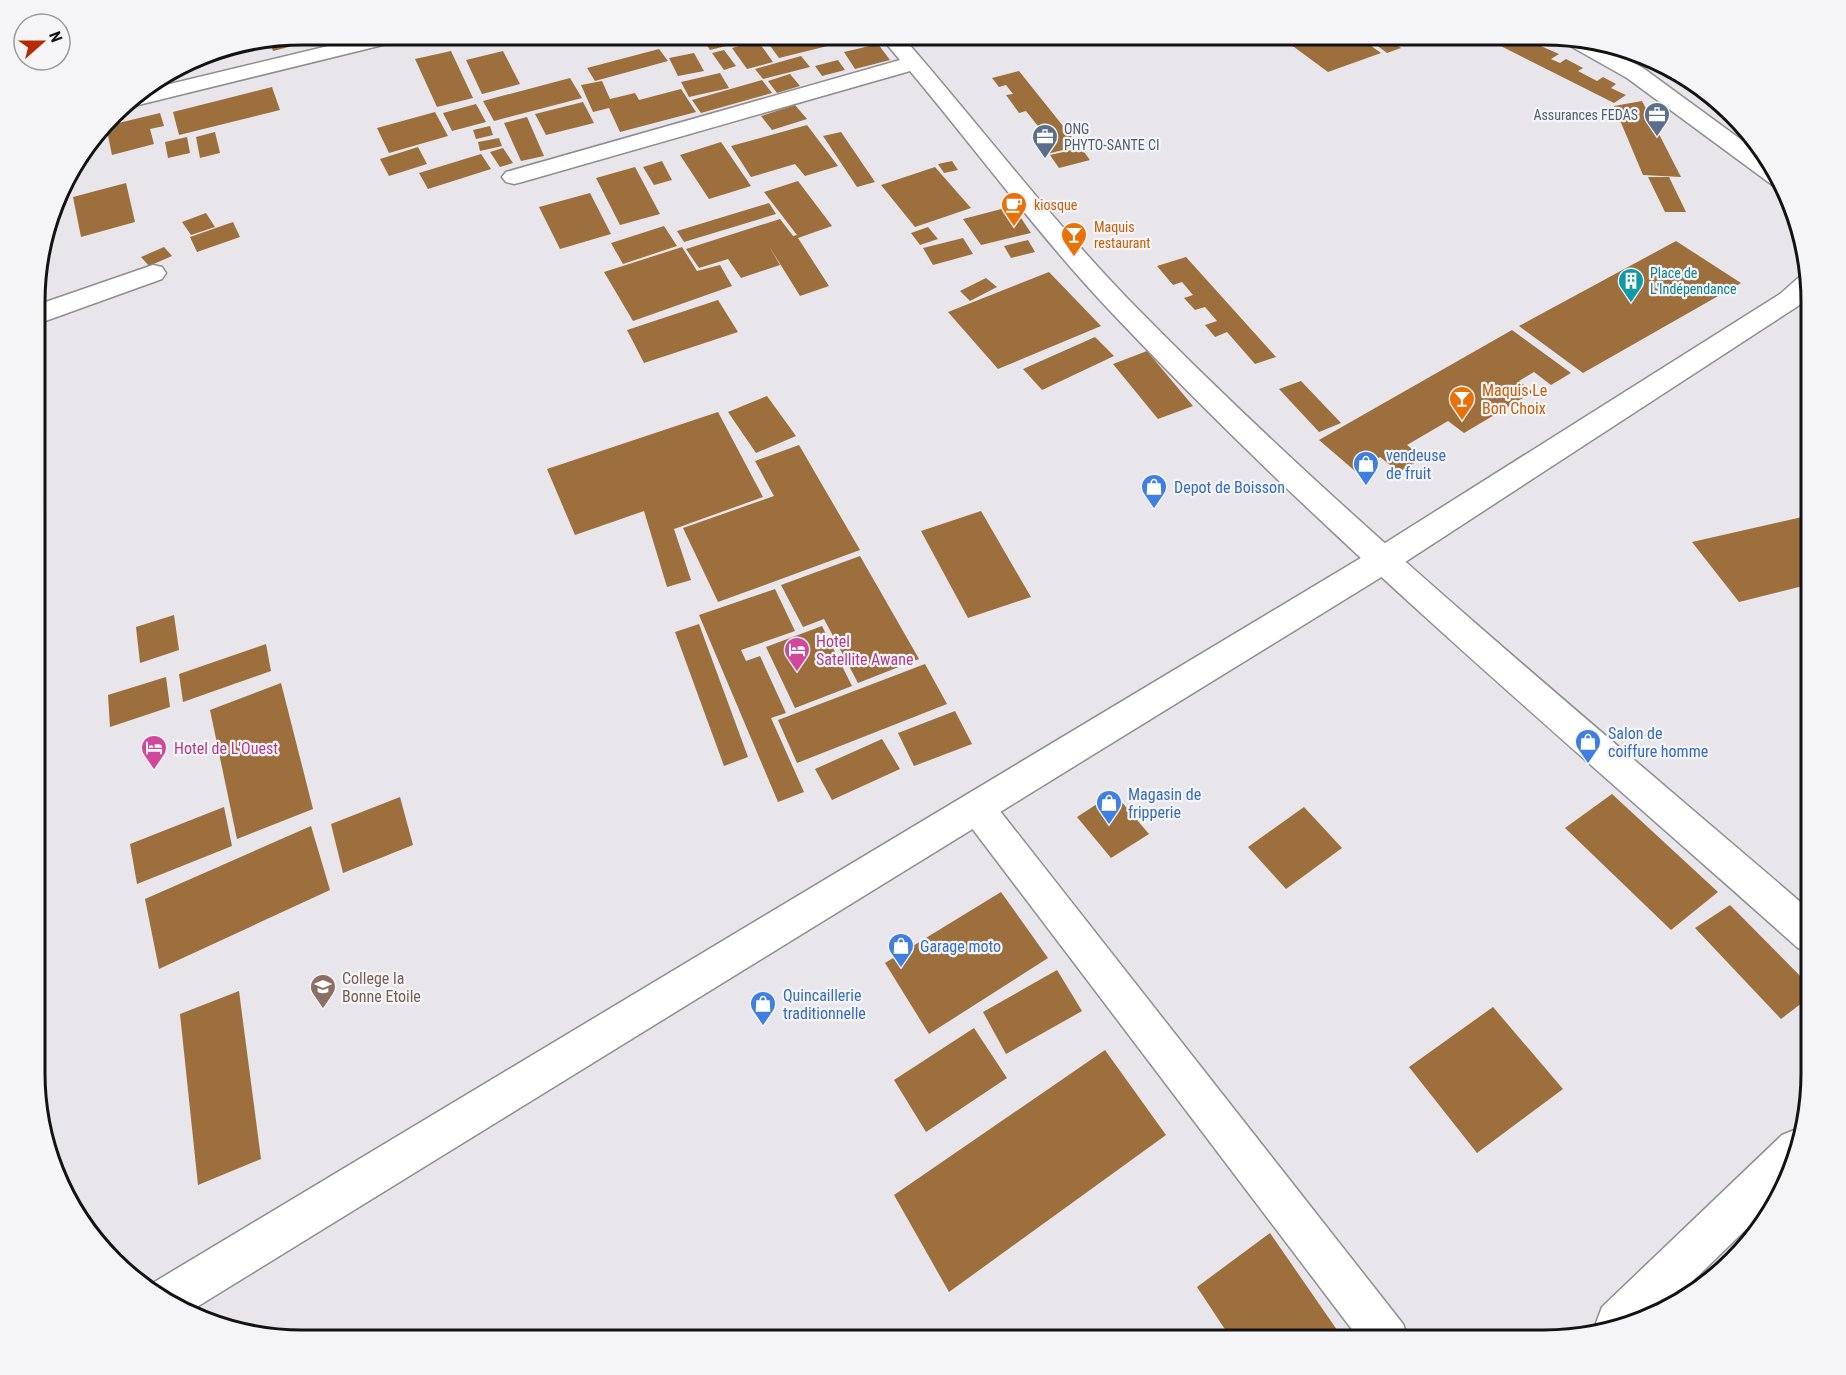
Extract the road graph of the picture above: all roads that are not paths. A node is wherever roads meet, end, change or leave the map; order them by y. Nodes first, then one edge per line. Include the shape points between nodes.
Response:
1 (354, 45) edge
2 (899, 45) edge
3 (1596, 50) edge
4 (915, 63) junction
5 (150, 95) edge
6 (1764, 168) edge
7 (514, 177) dead end
8 (153, 273) dead end
9 (1800, 290) edge
10 (45, 312) edge
11 (1385, 559) junction
12 (977, 808) junction
13 (1801, 926) edge
14 (1785, 1162) edge
15 (174, 1296) edge
16 (1624, 1317) edge
17 (1379, 1330) edge

1 - 5 street
2 - 4 street
3 - 6 street via 1635,73
4 - 7 street
4 - 11 street via 1150,338
8 - 10 street
9 - 11 street
11 - 12 street
11 - 13 street
12 - 15 street
12 - 17 street
14 - 16 street

